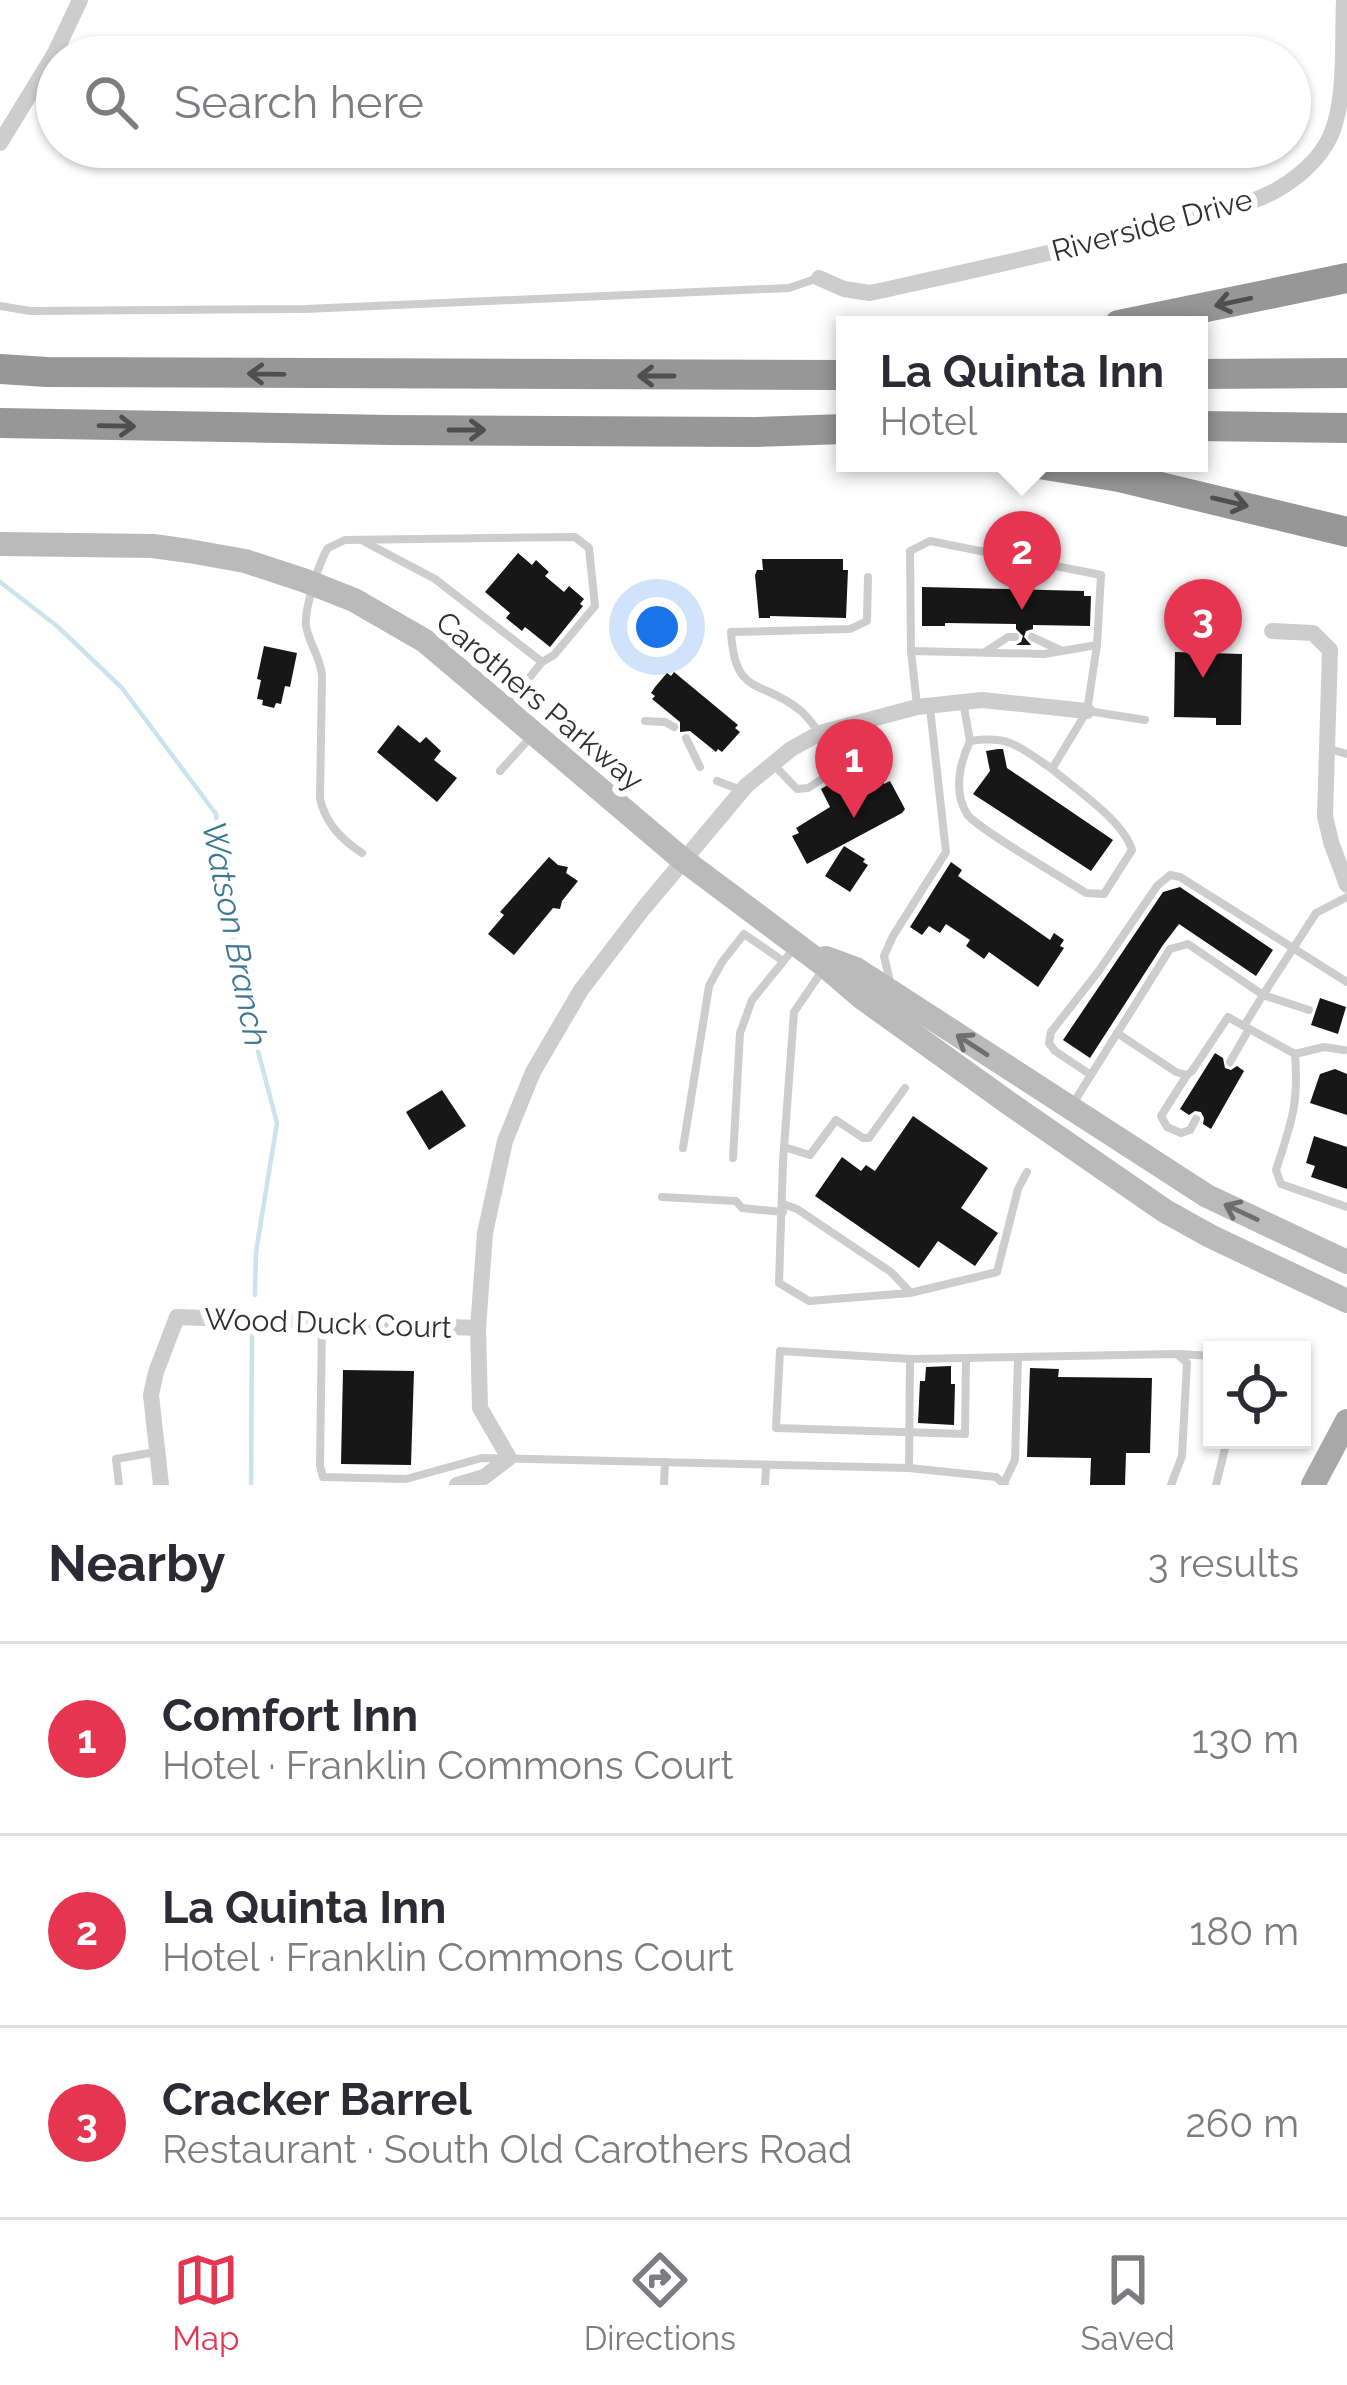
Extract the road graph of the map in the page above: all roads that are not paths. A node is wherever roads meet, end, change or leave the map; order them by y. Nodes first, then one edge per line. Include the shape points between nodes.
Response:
1 (80, 0) edge
2 (1343, 0) edge
3 (63, 36) edge
4 (1344, 80) edge
5 (36, 84) edge
6 (0, 143) edge
7 (1311, 163) edge
8 (1305, 168) edge
9 (819, 278) joint
10 (1347, 278) edge
11 (0, 306) edge
12 (1163, 316) edge
13 (0, 369) edge
14 (836, 372) edge
15 (1208, 374) edge
16 (1347, 374) edge
17 (0, 423) edge
18 (1208, 426) edge
19 (1347, 428) edge
20 (836, 429) edge
21 (755, 432) junction
22 (836, 441) edge
23 (1088, 472) edge
24 (1347, 532) edge
25 (360, 539) junction
26 (0, 544) edge
27 (868, 577) dead end
28 (316, 585) junction
29 (1272, 631) dead end
30 (1015, 637) dead end
31 (1032, 637) dead end
32 (1097, 645) junction
33 (1339, 650) edge
34 (911, 651) junction
35 (1061, 651) junction
36 (985, 652) junction
37 (542, 662) junction
38 (963, 702) junction
39 (923, 706) junction
40 (505, 708) junction
41 (1087, 710) junction
42 (1144, 719) dead end
43 (645, 721) dead end
44 (842, 726) junction
45 (674, 727) dead end
46 (820, 733) junction
47 (535, 734) junction
48 (686, 738) dead end
49 (970, 741) junction
50 (1328, 749) junction
51 (1347, 754) edge
52 (773, 764) junction
53 (700, 767) dead end
54 (1052, 769) junction
55 (500, 771) dead end
56 (717, 781) dead end
57 (743, 790) junction
58 (362, 853) dead end
59 (682, 859) junction
60 (1347, 885) edge
61 (1347, 896) edge
62 (1294, 947) junction
63 (790, 954) junction
64 (825, 966) junction
65 (1347, 982) edge
66 (892, 993) junction
67 (1263, 995) junction
68 (1309, 1010) dead end
69 (1246, 1027) junction
70 (1117, 1033) junction
71 (1346, 1048) edge
72 (1294, 1054) junction
73 (1230, 1062) dead end
74 (1091, 1075) junction
75 (1186, 1075) junction
76 (905, 1088) dead end
77 (1070, 1108) junction
78 (1196, 1119) dead end
79 (1054, 1135) junction
80 (784, 1147) junction
81 (683, 1148) dead end
82 (733, 1158) dead end
83 (1028, 1172) dead end
84 (662, 1197) dead end
85 (1347, 1207) edge
86 (783, 1208) junction
87 (1347, 1262) edge
88 (910, 1293) junction
89 (1347, 1301) edge
90 (322, 1324) junction
91 (478, 1328) junction
92 (1177, 1354) junction
93 (1203, 1355) edge
94 (1018, 1357) junction
95 (966, 1358) junction
96 (910, 1359) junction
97 (1347, 1421) edge
98 (909, 1432) junction
99 (1225, 1449) edge
100 (157, 1452) junction
101 (508, 1458) junction
102 (665, 1462) junction
103 (766, 1465) junction
104 (909, 1468) junction
105 (119, 1485) edge
106 (161, 1485) edge
107 (457, 1485) edge
108 (664, 1485) edge
109 (764, 1485) edge
110 (1004, 1485) edge
111 (1172, 1485) edge
112 (1216, 1485) edge
113 (1313, 1485) edge

1 - 3 street
2 - 4 street, Riverside Drive
4 - 7 street, Riverside Drive via 1330,137
5 - 6 street
8 - 9 street, Riverside Drive via 1246,203 1123,236 870,293
9 - 11 lane via 789,288 305,310
10 -> 12 highway
14 -> 13 highway
15 - 16 highway
17 -> 21 highway
18 - 19 highway
20 - 21 highway
21 - 22 highway
23 -> 24 highway
25 - 28 lane via 328,548
25 - 37 lane via 435,579
25 - 37 lane via 584,542 595,606
26 - 28 main road, Carothers Parkway via 153,546 244,561
27 - 46 lane via 867,621 850,629 730,632 747,682 800,710
28 - 40 main road, Carothers Parkway via 425,640
28 - 58 lane via 306,617 322,675 320,800 336,832
29 - 33 street via 1312,633
30 - 36 lane
31 - 35 lane
32 - 34 lane via 1101,575 930,541 910,551
32 - 35 lane
32 - 41 lane
33 - 50 street
34 - 36 lane
34 - 39 lane
35 - 36 lane
37 - 40 lane
38 - 39 street
38 - 41 street
38 - 49 lane
39 - 44 street
39 - 66 lane via 946,852 884,956
40 - 47 main road, Carothers Parkway
41 - 42 lane
41 - 54 lane
43 - 45 lane
44 - 46 street
44 - 52 lane via 854,758 808,788 797,789
46 - 52 street
47 - 55 lane
47 - 59 main road, Carothers Parkway
48 - 53 lane
49 - 54 lane via 1004,739
49 - 54 lane via 959,787 968,816 1086,892 1103,894 1132,850 1130,840
50 - 51 lane
50 - 60 street via 1325,816
52 - 57 street
56 - 57 lane
57 - 59 street
59 - 63 main road, Carothers Parkway
59 - 91 street via 581,990 533,1072 505,1142 485,1233
61 - 62 lane via 1316,913
62 - 65 lane
62 - 67 lane
62 - 74 lane via 1170,875 1051,1032 1055,1051
63 - 64 main road, Carothers Parkway
63 - 66 main road, Carothers Parkway via 856,969
63 - 81 lane via 744,934 722,962 709,986
63 - 82 lane via 752,1000 740,1033
64 - 79 main road, Carothers Parkway
64 - 80 lane via 794,1012
77 -> 66 main road, Carothers Parkway
67 - 68 lane
67 - 69 lane
67 - 70 lane via 1188,944 1170,949
69 - 72 lane
69 - 73 lane
69 - 75 lane via 1228,1017
70 - 74 lane
70 - 75 lane
71 - 72 lane
72 - 85 lane via 1296,1109 1277,1179
74 - 77 lane
75 - 78 lane via 1161,1116 1180,1133
76 - 80 lane via 869,1138 836,1120 810,1156
77 - 79 main road
87 -> 77 main road, Carothers Parkway via 1207,1196
79 - 89 main road, Carothers Parkway via 1165,1211
80 - 86 lane
83 - 88 lane via 997,1272
84 - 86 lane
86 - 88 lane via 797,1209
86 - 88 lane via 779,1283 809,1301
90 - 91 street, Wood Duck Court
90 - 100 street, Wood Duck Court via 177,1317 151,1395
90 - 101 lane via 323,1477 406,1479
91 - 101 street via 481,1408
92 - 93 lane
92 - 94 lane
92 - 111 lane via 1187,1363 1182,1456
94 - 95 lane
94 - 110 lane via 1015,1460
95 - 96 lane
95 - 98 lane via 965,1434
96 - 98 lane
96 - 98 lane via 780,1351 776,1428
97 - 113 main road
98 - 104 lane
99 - 112 lane
100 - 105 lane via 116,1459
100 - 106 street
101 - 102 lane
101 - 107 street
102 - 103 lane
102 - 108 lane
103 - 104 lane
103 - 109 lane
104 - 110 lane

